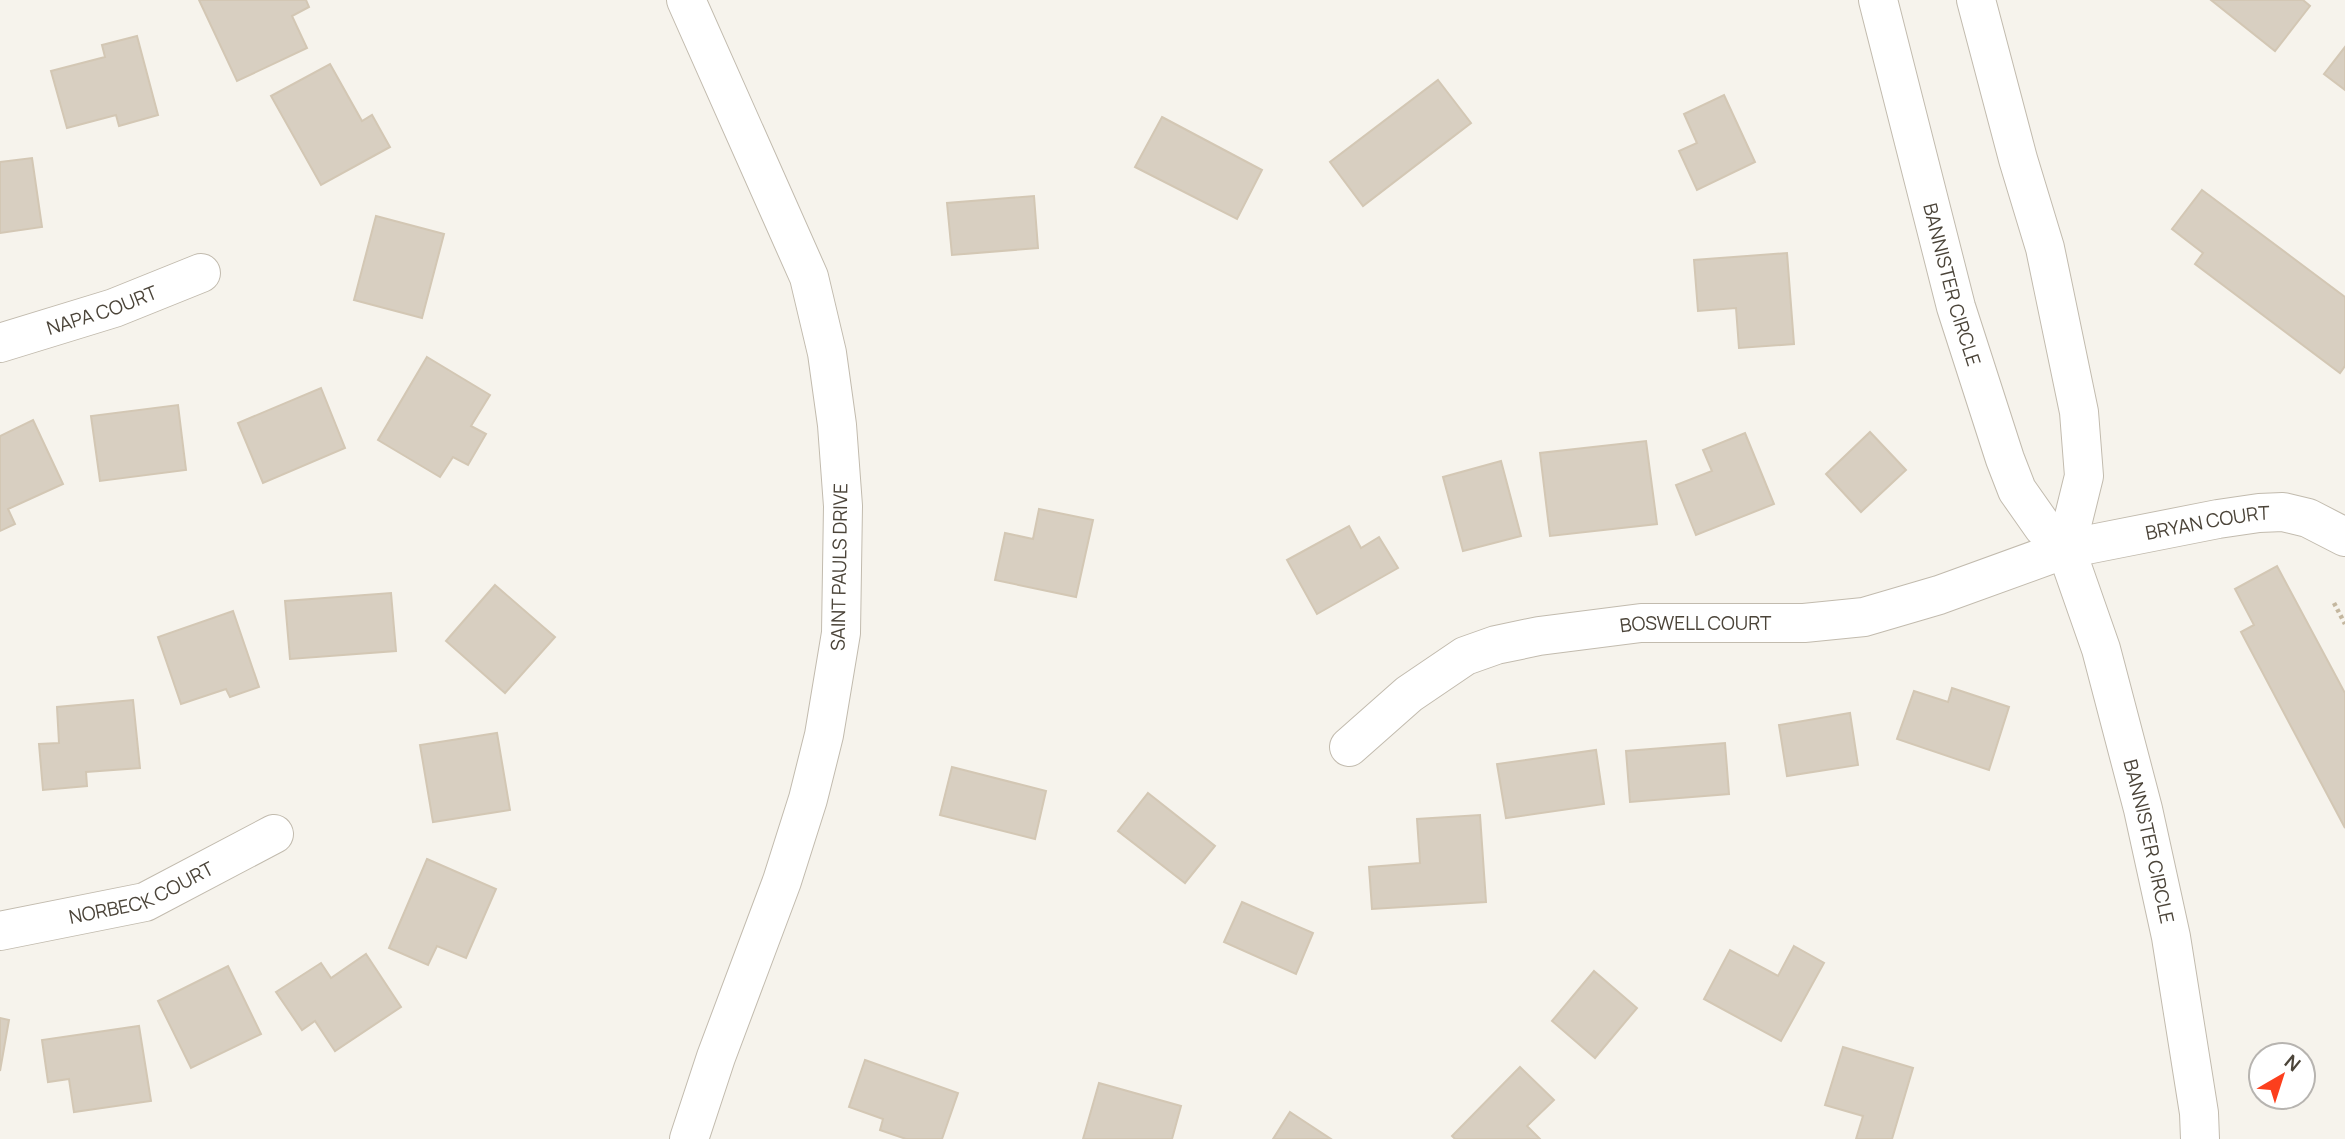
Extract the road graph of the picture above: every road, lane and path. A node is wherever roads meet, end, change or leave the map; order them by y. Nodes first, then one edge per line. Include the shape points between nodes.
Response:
1 (687, 0) edge
2 (1878, 0) edge
3 (1976, 0) edge
4 (201, 273) dead end
5 (0, 343) edge
6 (2345, 537) edge
7 (2067, 549) junction
8 (2334, 603) dead end
9 (2345, 624) edge
10 (1349, 747) dead end
11 (274, 834) dead end
12 (0, 931) edge
13 (689, 1139) edge
14 (2200, 1139) edge

1 - 13 street, SAINT PAULS DRIVE via 809,277 827,354 843,506 841,634 815,773 782,881
2 - 7 street, BANNISTER CIRCLE via 1956,307 2005,459 2017,490 2043,527
3 - 7 street via 2045,248 2079,412 2084,476
4 - 5 street, NAPA COURT via 114,308
6 - 7 street, BRYAN COURT via 2308,518 2283,512 2218,519
7 - 10 street, BOSWELL COURT via 1864,617 1804,623 1641,623 1496,645 1444,669
7 - 14 street, BANNISTER CIRCLE via 2101,649 2143,809 2171,937
8 - 9 path
11 - 12 street, NORBECK COURT via 145,901

